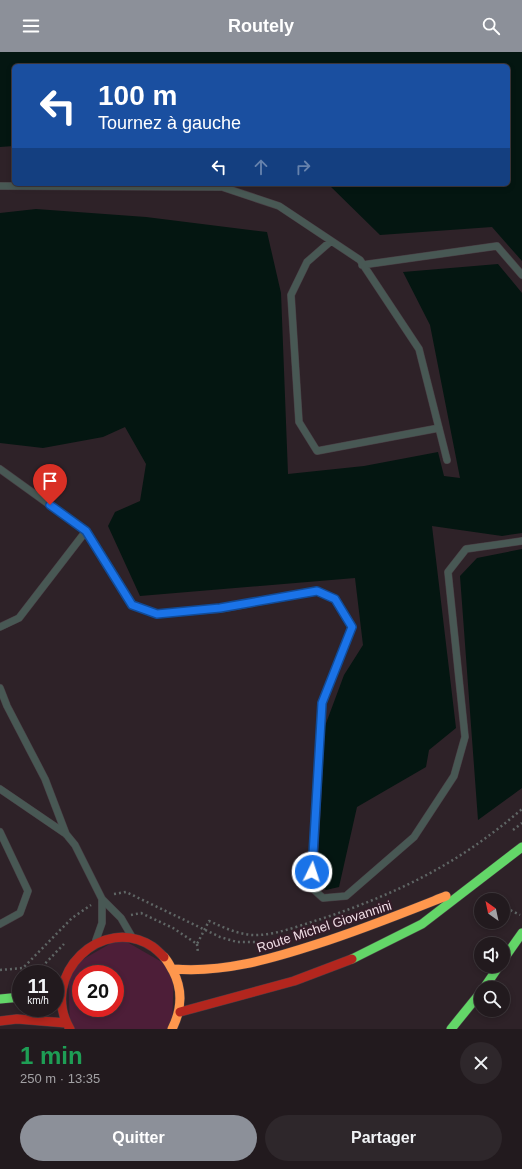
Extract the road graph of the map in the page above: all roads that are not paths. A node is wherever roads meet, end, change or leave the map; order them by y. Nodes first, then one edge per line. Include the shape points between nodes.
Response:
1 (0, 186) edge
2 (331, 241) junction
3 (362, 265) junction
4 (522, 275) edge
5 (439, 428) junction
6 (447, 460) dead end
7 (0, 469) edge
8 (86, 531) junction
9 (522, 541) edge
10 (0, 628) edge
11 (0, 688) edge
12 (0, 789) edge
13 (0, 832) edge
14 (66, 834) junction
15 (522, 847) edge
16 (476, 882) junction
17 (102, 899) junction
18 (0, 924) edge
19 (522, 933) edge
20 (133, 939) junction
21 (94, 944) junction
22 (510, 950) edge
23 (174, 969) junction
24 (64, 975) edge
25 (12, 998) edge
26 (0, 999) edge
27 (474, 1001) edge
28 (180, 1012) junction
29 (64, 1015) edge
30 (0, 1021) edge
31 (68, 1026) edge
32 (172, 1029) edge
33 (451, 1029) edge

1 - 2 lane via 222,187 279,206
2 - 3 lane via 360,260
2 - 5 lane via 307,262 291,295 299,422 316,451
3 - 4 lane via 497,246
3 - 5 lane via 419,349
5 - 6 lane
7 - 8 lane
8 - 9 lane via 132,605 157,614 220,608 317,591 335,599 352,627 322,703 311,887 323,898 346,896 414,837 454,776 465,737 448,572 466,549
8 - 10 lane via 19,618
11 - 14 lane via 46,779
12 - 14 lane
13 - 18 lane via 28,891 20,913
14 - 17 lane via 75,846
15 - 16 main road, Route Michel Giovannini
16 - 23 main road, Route Michel Giovannini via 370,927 269,960 200,972
16 - 28 main road, Route Michel Giovannini via 422,924 352,959 294,981
17 - 20 lane via 121,918
17 - 21 lane via 102,922
19 - 22 main road
20 - 21 main road via 120,938
20 - 23 main road via 157,950
21 - 24 main road via 75,959
23 - 28 main road via 181,990
25 - 26 main road
27 - 33 main road
28 - 32 main road
29 - 31 main road
30 - 31 main road via 17,1019

